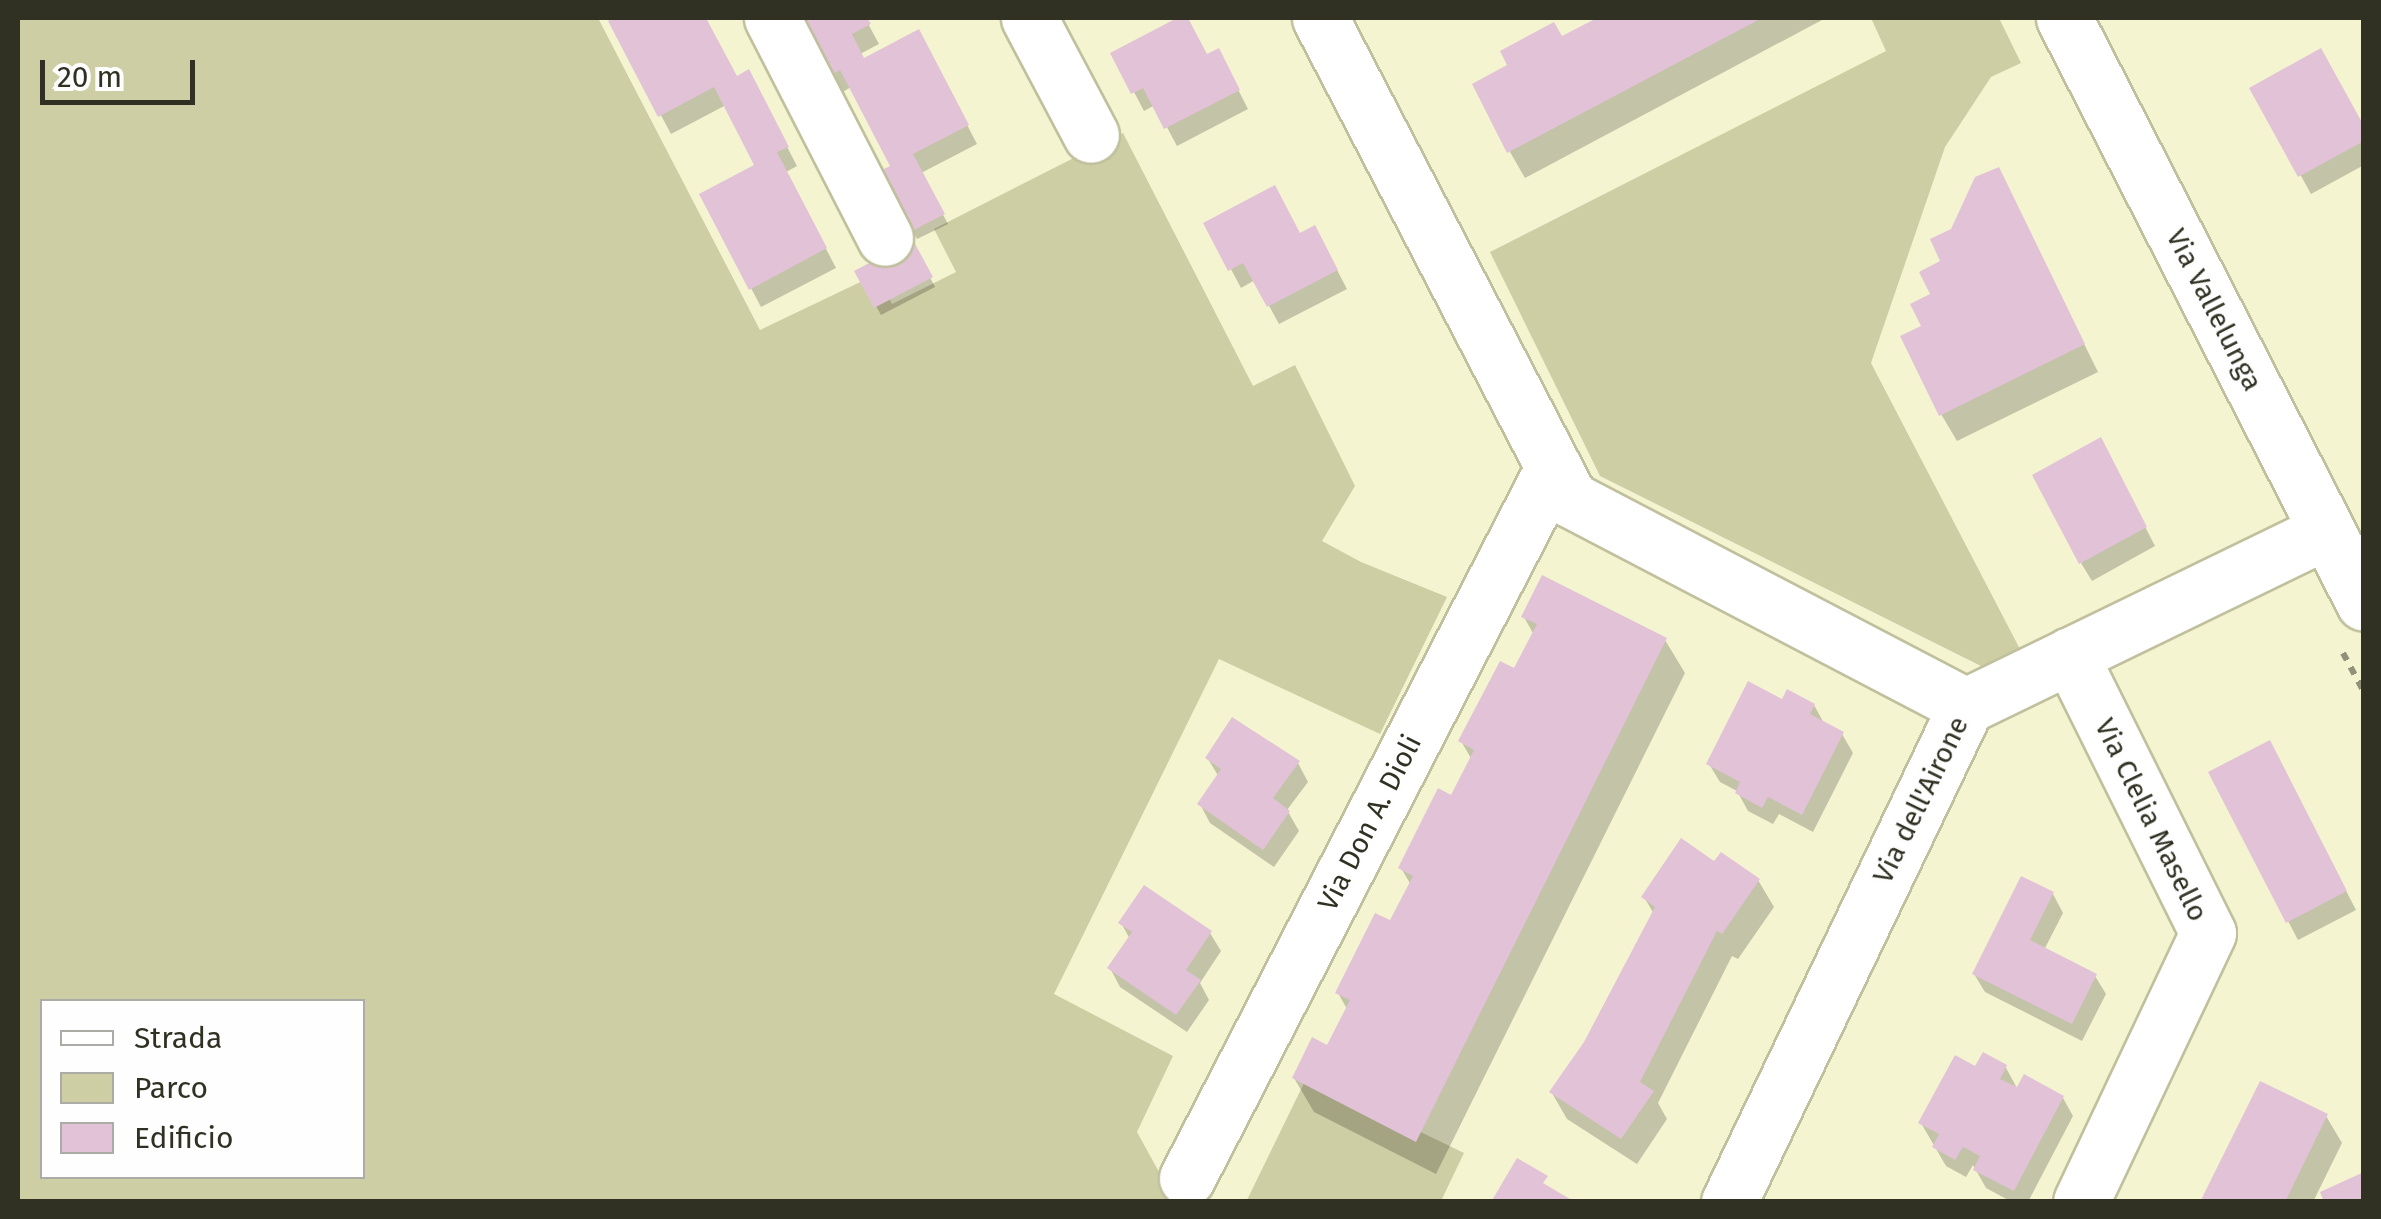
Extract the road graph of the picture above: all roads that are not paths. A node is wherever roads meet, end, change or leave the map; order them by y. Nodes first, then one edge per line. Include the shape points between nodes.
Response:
1 (772, 18) edge
2 (1029, 18) edge
3 (1320, 18) edge
4 (2064, 18) edge
5 (1091, 136) dead end
6 (885, 238) dead end
7 (1553, 468) junction
8 (2326, 531) junction
9 (2364, 603) edge
10 (2070, 656) junction
11 (1966, 706) junction
12 (1186, 1178) dead end
13 (1730, 1202) edge
14 (2081, 1202) edge

1 - 6 street
2 - 5 street
3 - 7 street
4 - 8 street, Via Vallelunga
7 - 11 street via 1570,499
7 - 12 street, Via Don A. Dioli
8 - 9 street, Via Vallelunga
8 - 10 street, Via dell'Airone
10 - 11 street, Via dell'Airone
10 - 14 street, Via Clelia Masello via 2208,932
11 - 13 street, Via dell'Airone

